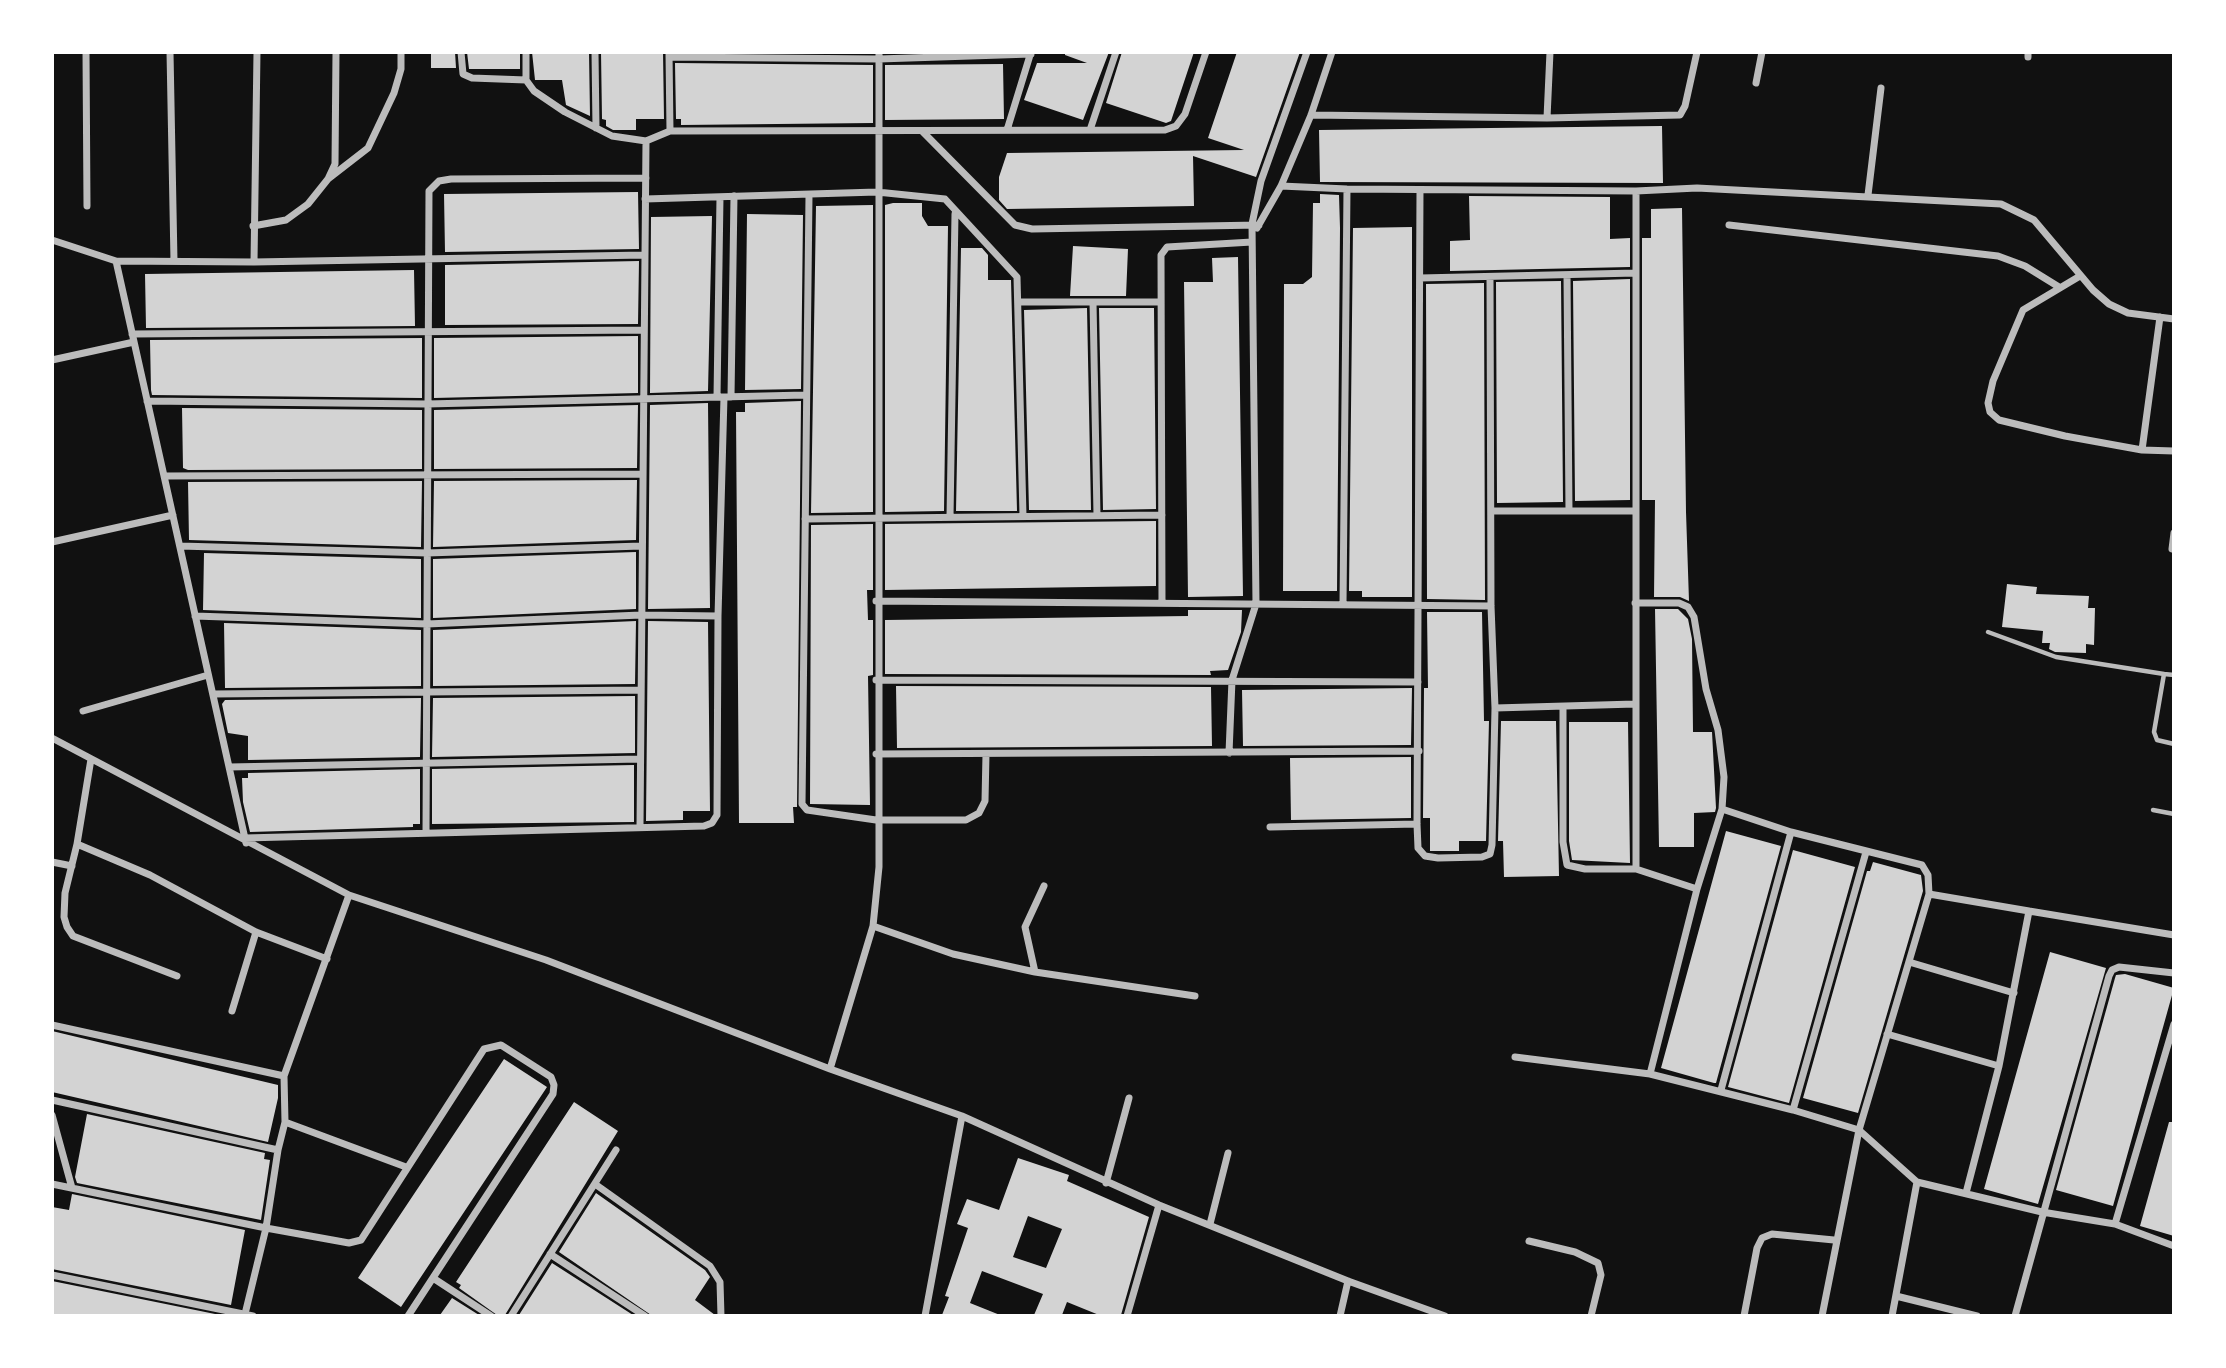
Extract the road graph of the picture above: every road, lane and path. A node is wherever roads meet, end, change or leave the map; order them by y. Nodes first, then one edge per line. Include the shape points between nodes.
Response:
1 (86, 52) edge
2 (170, 52) edge
3 (257, 52) edge
4 (336, 52) edge
5 (401, 52) edge
6 (461, 52) edge
7 (526, 52) edge
8 (595, 52) edge
9 (1116, 52) edge
10 (1206, 52) edge
11 (1307, 52) edge
12 (1332, 52) edge
13 (1550, 52) edge
14 (1697, 52) edge
15 (1762, 52) edge
16 (1031, 53) edge
17 (669, 55) edge
18 (740, 55) edge
19 (809, 55) edge
20 (879, 56) edge
21 (526, 80) junction
22 (1756, 83) dead end
23 (1881, 88) dead end
24 (1311, 115) junction
25 (1547, 118) junction
26 (596, 128) junction
27 (1007, 130) junction
28 (1090, 130) junction
29 (670, 131) junction
30 (879, 131) junction
31 (922, 131) junction
32 (646, 141) junction
33 (646, 178) junction
34 (328, 179) junction
35 (1281, 186) junction
36 (1348, 190) junction
37 (1420, 190) junction
38 (1636, 191) junction
39 (877, 192) junction
40 (1868, 195) junction
41 (734, 196) junction
42 (809, 196) junction
43 (720, 197) junction
44 (645, 199) junction
45 (87, 206) dead end
46 (955, 214) junction
47 (1256, 225) junction
48 (1729, 225) dead end
49 (253, 226) junction
50 (1253, 239) junction
51 (52, 240) edge
52 (645, 255) junction
53 (428, 260) junction
54 (116, 261) junction
55 (174, 261) junction
56 (254, 262) junction
57 (1636, 273) junction
58 (1567, 275) junction
59 (1490, 276) junction
60 (2080, 276) junction
61 (1420, 278) junction
62 (2060, 286) junction
63 (1020, 302) junction
64 (1093, 302) junction
65 (1161, 302) junction
66 (2160, 317) junction
67 (2174, 319) edge
68 (643, 330) junction
69 (428, 332) junction
70 (133, 338) junction
71 (52, 360) edge
72 (805, 395) junction
73 (724, 397) junction
74 (147, 401) junction
75 (642, 401) junction
76 (427, 404) junction
77 (2142, 450) junction
78 (2174, 451) edge
79 (641, 474) junction
80 (427, 475) junction
81 (164, 476) junction
82 (1493, 511) junction
83 (1569, 511) junction
84 (1635, 511) junction
85 (173, 515) junction
86 (1097, 515) junction
87 (1161, 515) junction
88 (1023, 516) junction
89 (950, 517) junction
90 (876, 518) junction
91 (805, 519) junction
92 (2174, 533) edge
93 (52, 542) edge
94 (180, 546) junction
95 (641, 546) junction
96 (2172, 549) edge
97 (427, 553) junction
98 (876, 601) junction
99 (1162, 603) junction
100 (1635, 603) junction
101 (1256, 604) junction
102 (1343, 605) junction
103 (1419, 606) junction
104 (1491, 606) junction
105 (641, 615) junction
106 (195, 616) junction
107 (718, 616) junction
108 (427, 624) junction
109 (1989, 632) dead end
110 (2164, 674) junction
111 (208, 675) junction
112 (2174, 675) edge
113 (877, 680) junction
114 (1232, 680) junction
115 (1418, 682) junction
116 (426, 691) junction
117 (641, 691) junction
118 (212, 694) junction
119 (1635, 704) junction
120 (1563, 707) junction
121 (1495, 708) junction
122 (83, 711) dead end
123 (52, 738) edge
124 (2174, 744) edge
125 (1419, 751) junction
126 (1229, 752) junction
127 (876, 754) junction
128 (986, 754) junction
129 (91, 759) junction
130 (640, 759) junction
131 (426, 762) junction
132 (229, 767) junction
133 (1722, 809) junction
134 (2152, 810) dead end
135 (2174, 814) edge
136 (876, 820) junction
137 (1417, 824) junction
138 (640, 827) junction
139 (1270, 827) dead end
140 (1791, 832) junction
141 (426, 834) junction
142 (246, 841) junction
143 (78, 844) junction
144 (1866, 852) junction
145 (52, 862) edge
146 (72, 866) junction
147 (1636, 869) junction
148 (1044, 886) dead end
149 (1697, 889) junction
150 (1929, 894) junction
151 (349, 895) junction
152 (2029, 911) junction
153 (873, 926) junction
154 (256, 932) junction
155 (2174, 935) edge
156 (327, 959) junction
157 (1909, 962) junction
158 (1035, 972) junction
159 (2174, 973) edge
160 (177, 976) dead end
161 (2014, 993) junction
162 (1195, 996) dead end
163 (232, 1011) dead end
164 (2174, 1024) edge
165 (52, 1025) edge
166 (1887, 1034) junction
167 (1515, 1056) dead end
168 (1999, 1066) junction
169 (830, 1069) junction
170 (1650, 1074) junction
171 (284, 1076) junction
172 (1721, 1090) junction
173 (1129, 1098) dead end
174 (52, 1100) edge
175 (1793, 1110) junction
176 (52, 1115) edge
177 (962, 1116) junction
178 (285, 1122) junction
179 (1859, 1130) junction
180 (278, 1150) junction
181 (616, 1150) dead end
182 (1228, 1153) dead end
183 (406, 1167) junction
184 (1106, 1182) junction
185 (1917, 1182) junction
186 (52, 1184) edge
187 (595, 1184) junction
188 (72, 1188) junction
189 (1966, 1193) junction
190 (1159, 1205) junction
191 (2042, 1212) junction
192 (1210, 1224) junction
193 (2115, 1224) junction
194 (266, 1228) junction
195 (1835, 1240) junction
196 (1529, 1241) dead end
197 (2174, 1246) edge
198 (550, 1254) junction
199 (52, 1275) edge
200 (433, 1278) junction
201 (1348, 1281) junction
202 (1896, 1296) junction
203 (249, 1315) edge
204 (408, 1315) edge
205 (491, 1315) edge
206 (511, 1315) edge
207 (645, 1315) edge
208 (721, 1315) edge
209 (925, 1315) edge
210 (1127, 1315) edge
211 (1340, 1315) edge
212 (1445, 1315) edge
213 (1591, 1315) edge
214 (1744, 1315) edge
215 (1822, 1315) edge
216 (1892, 1315) edge
217 (1977, 1315) edge
218 (2015, 1315) edge

1 - 45 street
2 - 55 street
3 - 49 street
4 - 34 street via 335,164
5 - 34 street via 394,93 368,148
6 - 21 street via 463,74 472,78
7 - 21 street
8 - 26 street
9 - 28 street
10 - 28 street via 1185,114 1176,126 1166,130
11 - 47 street via 1261,181
12 - 24 street
13 - 25 street
14 - 25 street via 1680,115
15 - 22 street
16 - 20 street
16 - 27 street
17 - 18 street
17 - 29 street
18 - 19 street
19 - 20 street
20 - 30 street
21 - 26 street via 534,91
23 - 40 street
24 - 25 street
24 - 35 street
26 - 32 street via 612,136
27 - 28 street
27 - 31 street
29 - 30 street
29 - 32 street
30 - 31 street
30 - 39 street
31 - 47 street via 1015,225 1032,229
32 - 33 street
33 - 44 street
33 - 53 street via 439,181 432,186 428,202
34 - 49 street via 308,204 286,220
35 - 36 street
35 - 47 street
36 - 37 street
36 - 102 street
37 - 38 street
37 - 61 street
38 - 40 street via 1697,188
38 - 57 street
39 - 42 street
39 - 46 street via 945,199
39 - 90 street
40 - 60 street via 2001,204 2034,220
41 - 42 street
41 - 43 street
41 - 73 street
42 - 72 street
43 - 44 street
43 - 73 street
44 - 52 street
46 - 63 street via 1017,277
46 - 89 street
47 - 50 street
48 - 62 street via 1998,256
49 - 56 street
50 - 65 street via 1167,247 1161,255
50 - 101 street
51 - 54 street
52 - 53 street
52 - 68 street
53 - 56 street
53 - 69 street
54 - 55 street
54 - 70 street
55 - 56 street
57 - 58 street
57 - 84 street
58 - 59 street
58 - 83 street
59 - 61 street
59 - 82 street
60 - 62 street
60 - 66 street via 2109,303 2129,313
61 - 103 street
62 - 77 street via 2023,310 1993,381 1990,412 1999,420
63 - 64 street
63 - 88 street
64 - 65 street
64 - 86 street
65 - 87 street
66 - 67 street
66 - 77 street
68 - 69 street
68 - 75 street
69 - 70 street
69 - 76 street
70 - 71 street
70 - 74 street
72 - 73 street
72 - 91 street
73 - 75 street
73 - 107 street
74 - 76 street
74 - 81 street
75 - 76 street
75 - 79 street
76 - 80 street
77 - 78 street
79 - 80 street
79 - 95 street
80 - 81 street
80 - 97 street
81 - 85 street
82 - 83 street
82 - 104 street
83 - 84 street
84 - 100 street
85 - 93 street
85 - 94 street
86 - 87 street
86 - 88 street
87 - 99 street
88 - 89 street
89 - 90 street
90 - 91 street
90 - 98 street
91 - 136 street via 802,804 807,810
92 - 96 street
94 - 97 street
94 - 106 street
95 - 97 street
95 - 105 street
97 - 108 street
98 - 99 street
98 - 113 street
99 - 101 street
100 - 119 street
100 - 133 street via 1679,603 1694,617 1718,730 1724,777
101 - 102 street
101 - 114 street
102 - 103 street
103 - 104 street
103 - 115 street
104 - 121 street
105 - 107 street
105 - 108 street
105 - 117 street
106 - 108 street
106 - 111 street
107 - 138 street via 718,815 704,826
108 - 116 street
109 - 110 lane via 2056,657
110 - 112 lane
110 - 124 lane via 2154,732 2157,740
111 - 118 street
111 - 122 street
113 - 114 street
113 - 127 street
114 - 115 street
114 - 126 street
115 - 125 street
116 - 117 street
116 - 118 street
116 - 131 street
117 - 130 street
118 - 132 street
119 - 120 street
119 - 147 street
120 - 121 street
120 - 147 street via 1567,865
121 - 137 street via 1490,854 1472,859 1425,856 1418,848
123 - 129 street
125 - 126 street
125 - 137 street
126 - 128 street
127 - 128 street
127 - 136 street
128 - 136 street via 985,801 979,813 966,820
129 - 142 street
129 - 143 street
130 - 131 street
130 - 138 street
131 - 132 street
131 - 141 street
132 - 142 street
133 - 140 street
133 - 149 street
134 - 135 lane
136 - 153 street
137 - 139 street
138 - 141 street
140 - 144 street
140 - 172 street
141 - 142 street
142 - 151 street
143 - 146 street
143 - 154 street via 150,875
144 - 150 street via 1922,865
144 - 175 street
145 - 146 street
146 - 160 street via 64,917 73,936
147 - 149 street
148 - 158 street via 1025,927
149 - 170 street
150 - 152 street
150 - 157 street
151 - 156 street
151 - 169 street via 546,960
152 - 155 street
152 - 161 street
153 - 158 street via 953,954
153 - 169 street
154 - 156 street
154 - 163 street
156 - 171 street
157 - 161 street
157 - 166 street
158 - 162 street
159 - 191 street via 2112,970
161 - 168 street
164 - 193 street
165 - 171 street
166 - 168 street
166 - 179 street
167 - 170 street
168 - 189 street
169 - 177 street
170 - 172 street
171 - 178 street
172 - 175 street
173 - 184 street
174 - 180 street
175 - 179 street
176 - 188 street
177 - 184 street
177 - 209 street
178 - 180 street
178 - 183 street
179 - 185 street
179 - 195 street
180 - 194 street
181 - 187 street
182 - 192 street
183 - 194 street via 361,1240 349,1243
183 - 200 street via 484,1049 501,1045 551,1077 553,1094
184 - 190 street
185 - 189 street
185 - 202 street
186 - 188 street
187 - 198 street
187 - 208 street via 710,1266 720,1282
188 - 194 street
189 - 191 street
190 - 192 street
190 - 210 street
191 - 193 street
191 - 218 street
192 - 201 street
193 - 197 street
194 - 203 street
195 - 214 street via 1772,1234 1762,1238
195 - 215 street
196 - 213 street via 1598,1263 1601,1275
198 - 206 street
198 - 207 street
199 - 203 street
200 - 204 street
200 - 205 street
201 - 211 street
201 - 212 street
202 - 216 street
202 - 217 street

